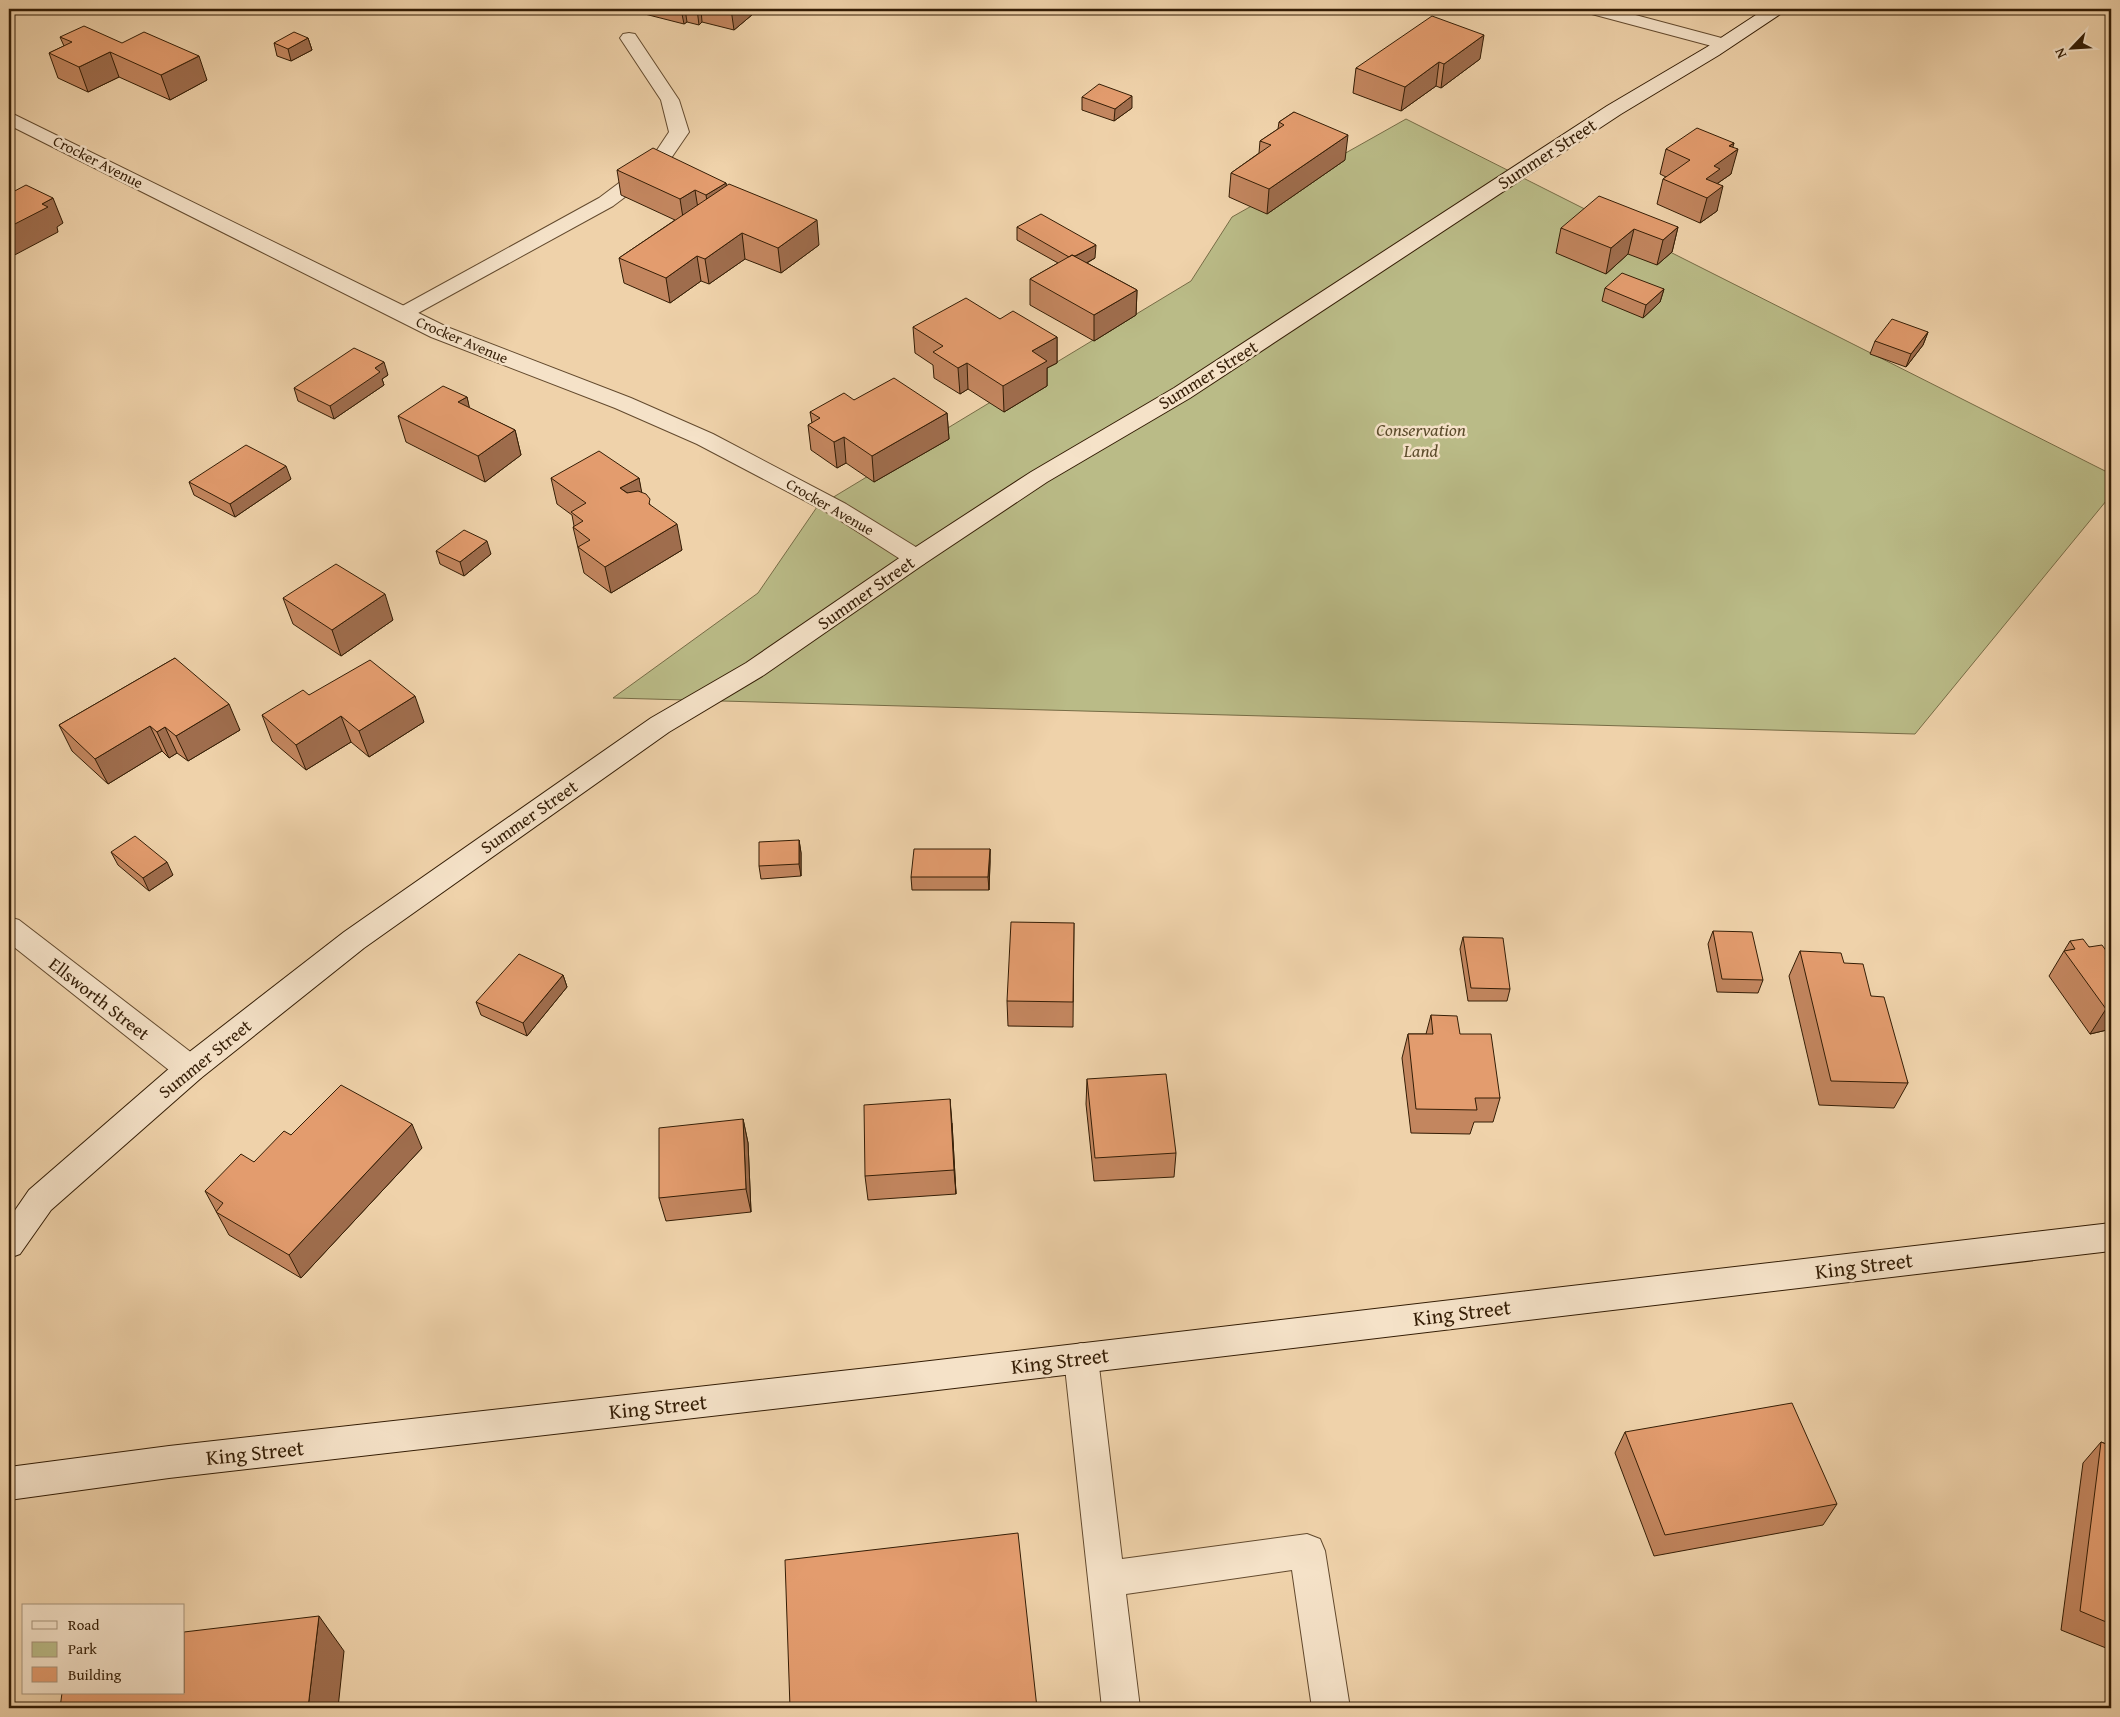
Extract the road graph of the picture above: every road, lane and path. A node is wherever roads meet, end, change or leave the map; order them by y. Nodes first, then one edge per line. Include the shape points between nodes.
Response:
1 (1594, 9) edge
2 (1776, 9) edge
3 (629, 38) dead end
4 (1723, 44) junction
5 (9, 118) edge
6 (402, 314) junction
7 (916, 558) junction
8 (9, 928) edge
9 (190, 1069) junction
10 (2111, 1237) edge
11 (9, 1244) edge
12 (1081, 1358) junction
13 (9, 1484) edge
14 (1106, 1579) junction
15 (1121, 1708) edge
16 (1331, 1708) edge

1 - 4 main road
2 - 4 main road, Summer Street
3 - 6 main road via 670,100 679,132 658,163 606,202
4 - 7 main road, Summer Street via 1614,110 1182,393 1039,477
5 - 6 main road, Crocker Avenue
6 - 7 main road, Crocker Avenue via 439,332 705,439 838,509
7 - 9 main road, Summer Street via 755,670 660,724 354,940
8 - 9 main road, Ellsworth Street
9 - 11 main road, Summer Street via 40,1200
10 - 12 main road, King Street
12 - 13 main road, King Street via 169,1462
12 - 14 main road
14 - 15 main road
14 - 16 main road via 1307,1551

